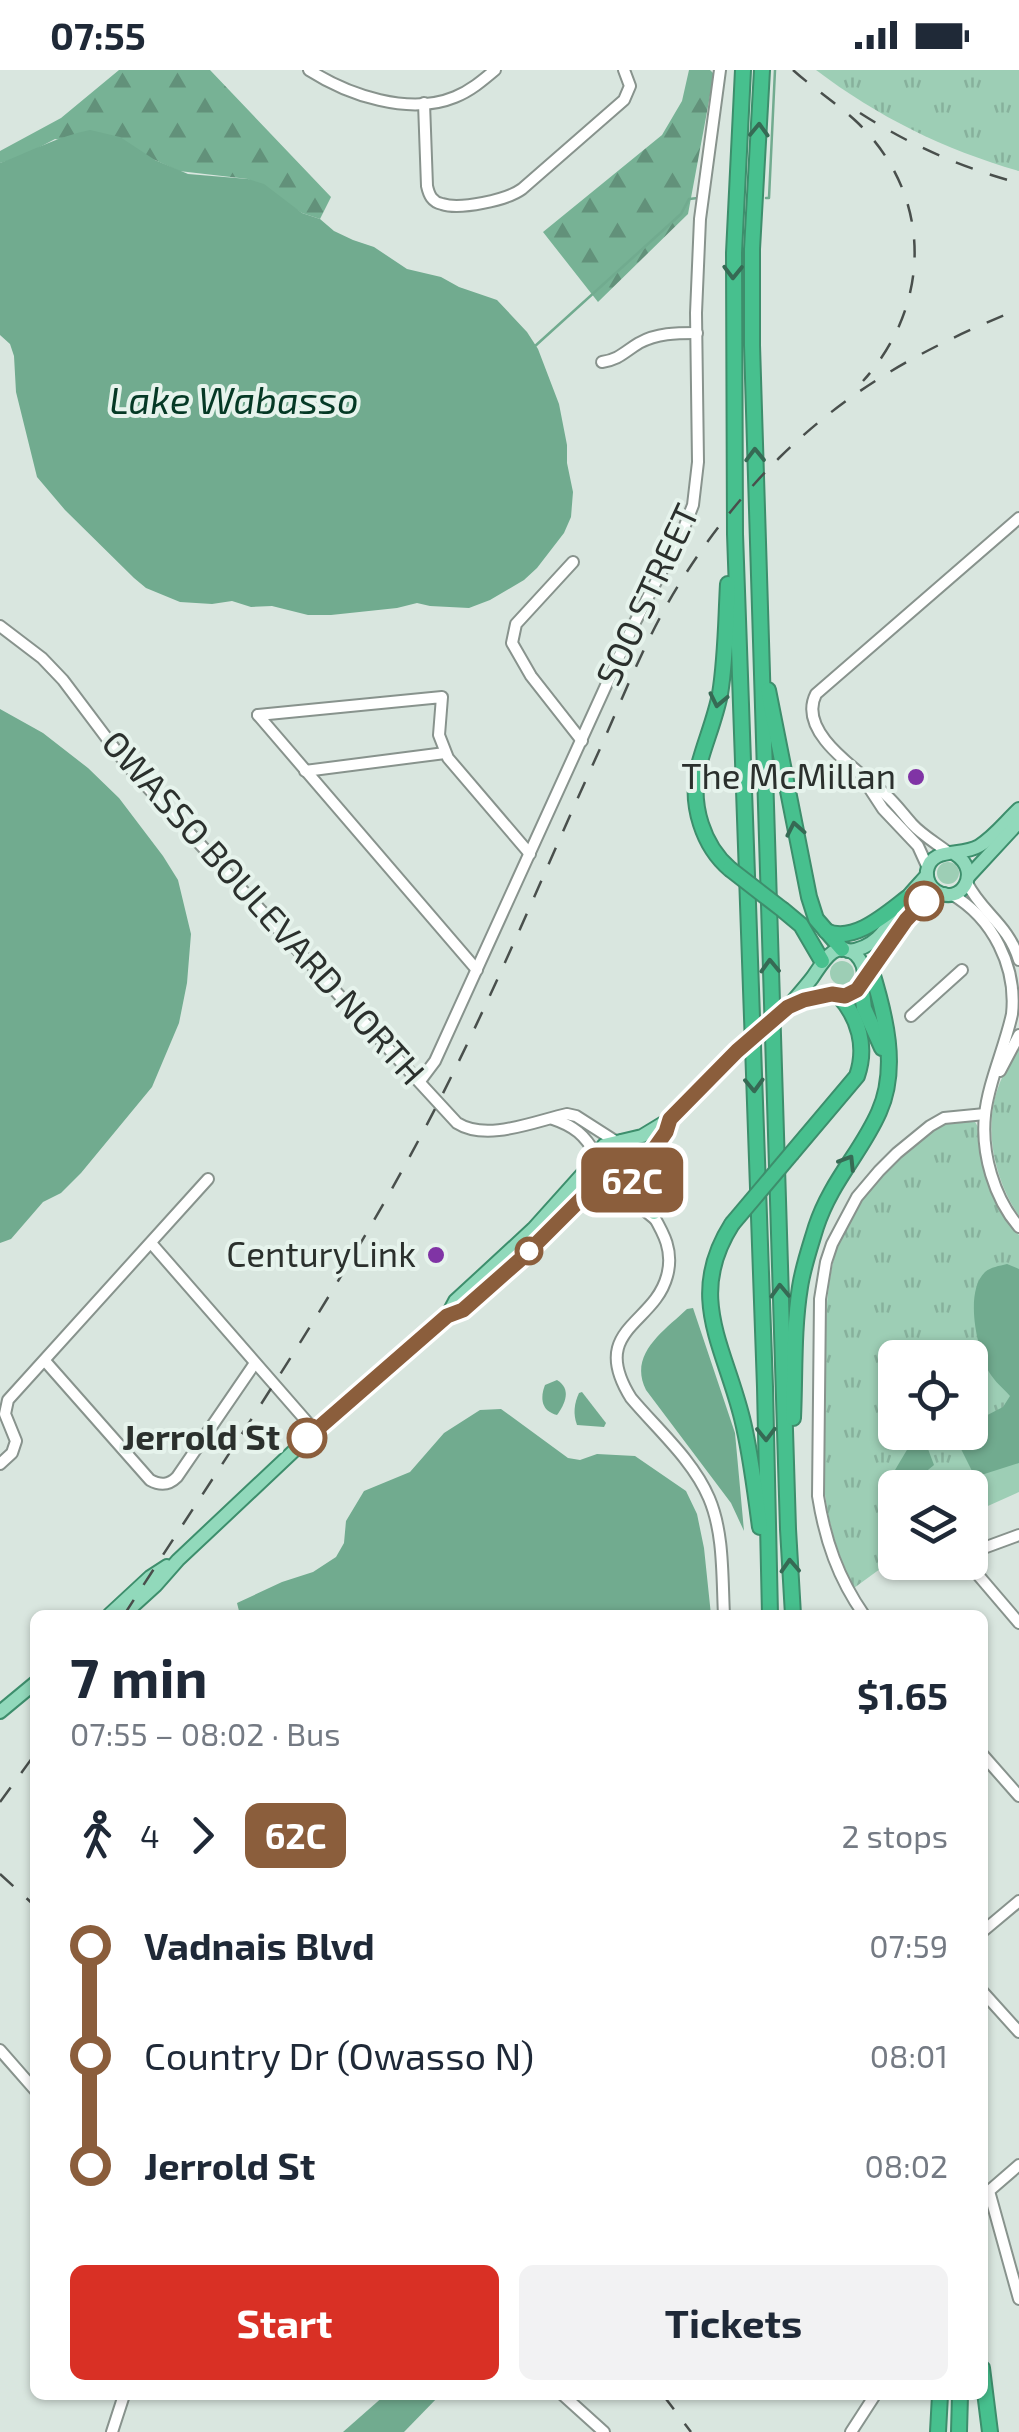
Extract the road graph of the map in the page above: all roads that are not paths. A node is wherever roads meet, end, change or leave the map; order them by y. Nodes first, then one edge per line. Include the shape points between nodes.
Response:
1 (309, 70) edge
2 (494, 70) edge
3 (624, 70) edge
4 (720, 70) edge
5 (742, 70) edge
6 (762, 70) edge
7 (424, 104) junction
8 (696, 333) junction
9 (602, 362) dead end
10 (1019, 518) edge
11 (735, 534) junction
12 (573, 562) dead end
13 (0, 626) edge
14 (760, 653) junction
15 (582, 741) junction
16 (445, 753) junction
17 (304, 770) junction
18 (860, 773) junction
19 (1019, 809) edge
20 (1019, 822) edge
21 (952, 853) junction
22 (530, 854) junction
23 (927, 871) junction
24 (968, 879) junction
25 (947, 894) junction
26 (906, 898) junction
27 (826, 932) junction
28 (846, 950) junction
29 (1019, 960) edge
30 (820, 965) junction
31 (477, 970) junction
32 (962, 970) dead end
33 (865, 977) junction
34 (835, 995) junction
35 (788, 1007) junction
36 (911, 1016) dead end
37 (1019, 1036) edge
38 (994, 1080) junction
39 (420, 1081) junction
40 (985, 1114) junction
41 (552, 1118) junction
42 (670, 1119) junction
43 (619, 1141) junction
44 (595, 1158) junction
45 (641, 1167) junction
46 (208, 1180) dead end
47 (611, 1185) junction
48 (655, 1216) junction
49 (1019, 1227) edge
50 (151, 1244) junction
51 (447, 1316) junction
52 (45, 1361) junction
53 (256, 1364) junction
54 (315, 1431) junction
55 (0, 1464) edge
56 (788, 1529) junction
57 (1019, 1535) edge
58 (988, 1546) edge
59 (178, 1560) junction
60 (985, 1580) edge
61 (114, 1610) edge
62 (128, 1610) edge
63 (724, 1610) edge
64 (769, 1610) edge
65 (769, 1610) edge
66 (793, 1610) edge
67 (861, 1610) edge
68 (1015, 1611) edge
69 (1019, 1623) edge
70 (30, 1687) edge
71 (0, 1712) edge
72 (988, 1761) edge
73 (1019, 1796) edge
74 (1019, 1901) edge
75 (988, 1927) edge
76 (988, 1998) edge
77 (1019, 2032) edge
78 (0, 2050) edge
79 (30, 2084) edge
80 (1019, 2165) edge
81 (1019, 2299) edge
82 (122, 2400) edge
83 (569, 2400) edge
84 (872, 2400) edge
85 (940, 2400) edge
86 (960, 2400) edge
87 (986, 2400) edge
88 (112, 2432) edge
89 (604, 2432) edge
90 (851, 2432) edge
91 (938, 2432) edge
92 (960, 2432) edge
93 (990, 2432) edge

1 - 7 street via 371,98
2 - 7 street via 460,96
3 - 7 street via 630,86 624,100 522,189 492,202 448,205 432,198
4 - 8 street, SOO STREET via 700,219
5 -> 11 highway via 734,253
14 -> 6 highway via 752,280
8 - 9 street via 654,336
8 - 15 street, SOO STREET via 698,474 692,506
10 - 18 street via 816,694 811,706 820,734
11 -> 30 highway, bridge via 722,677 696,782 698,810 713,850 801,925
11 -> 64 highway
12 - 15 street via 522,616 512,643
13 - 39 street, OWASSO BOULEVARD NORTH via 58,675 126,765
27 -> 14 highway via 808,897
56 -> 14 highway
15 - 22 street, SOO STREET
16 - 17 street
16 - 17 street via 438,725 442,697 258,715
16 - 22 street
17 - 31 street
18 - 21 street
18 - 23 street via 918,846
19 - 21 main road via 978,847
20 - 24 main road
21 - 23 main road via 936,857
21 - 24 main road via 966,863
22 - 31 street, SOO STREET
23 - 25 main road via 932,887
23 - 26 main road
24 - 25 main road
24 - 29 street
25 - 33 main road via 916,906
25 - 38 street via 962,900 990,930 1011,976 1012,1014
26 - 27 highway via 870,924 838,936
26 - 28 main road via 879,938
27 - 28 highway
28 - 30 main road
28 - 33 main road via 862,964
30 - 34 main road via 821,983
30 - 35 main road
31 - 39 street, SOO STREET
32 - 36 street
33 - 34 main road via 852,993
56 -> 33 highway via 800,1282 830,1191 878,1114 890,1076 880,1001
34 - 35 main road
34 - 65 highway, bridge via 852,1012 860,1034 857,1076 732,1224 708,1286 748,1447
35 - 42 main road, bridge
37 - 38 street
38 - 40 street
39 - 41 street, OWASSO BOULEVARD NORTH via 467,1128 488,1132
40 - 49 street via 992,1180
40 - 67 street via 944,1118 886,1163 856,1197 826,1262 818,1496 840,1576
41 - 43 street, OWASSO BOULEVARD NORTH via 570,1114
41 - 44 street via 578,1130
42 - 43 main road
42 - 45 main road
43 - 44 main road via 604,1145
43 - 45 main road via 634,1148
44 - 47 main road via 598,1175
44 - 51 main road
45 - 47 main road via 628,1183
45 - 48 main road
46 - 50 street
47 - 48 street
47 - 51 main road via 584,1196 463,1310
48 - 63 street via 669,1254 668,1276 623,1336 618,1366 631,1398 709,1497
50 - 52 street
50 - 53 street
51 - 54 main road
52 - 53 street via 150,1480 164,1484 178,1477
52 - 55 street via 8,1400 4,1414 16,1442
53 - 54 street
54 - 59 main road
66 -> 56 highway
57 - 58 street
59 - 61 main road
59 - 62 main road
60 - 68 street
68 - 69 street
70 - 71 main road
72 - 73 street
74 - 75 street
76 - 77 street
78 - 79 street
80 - 81 street via 989,2192
82 - 88 street
83 - 89 street
84 - 90 street
85 - 91 highway
86 - 92 highway
87 - 93 highway

